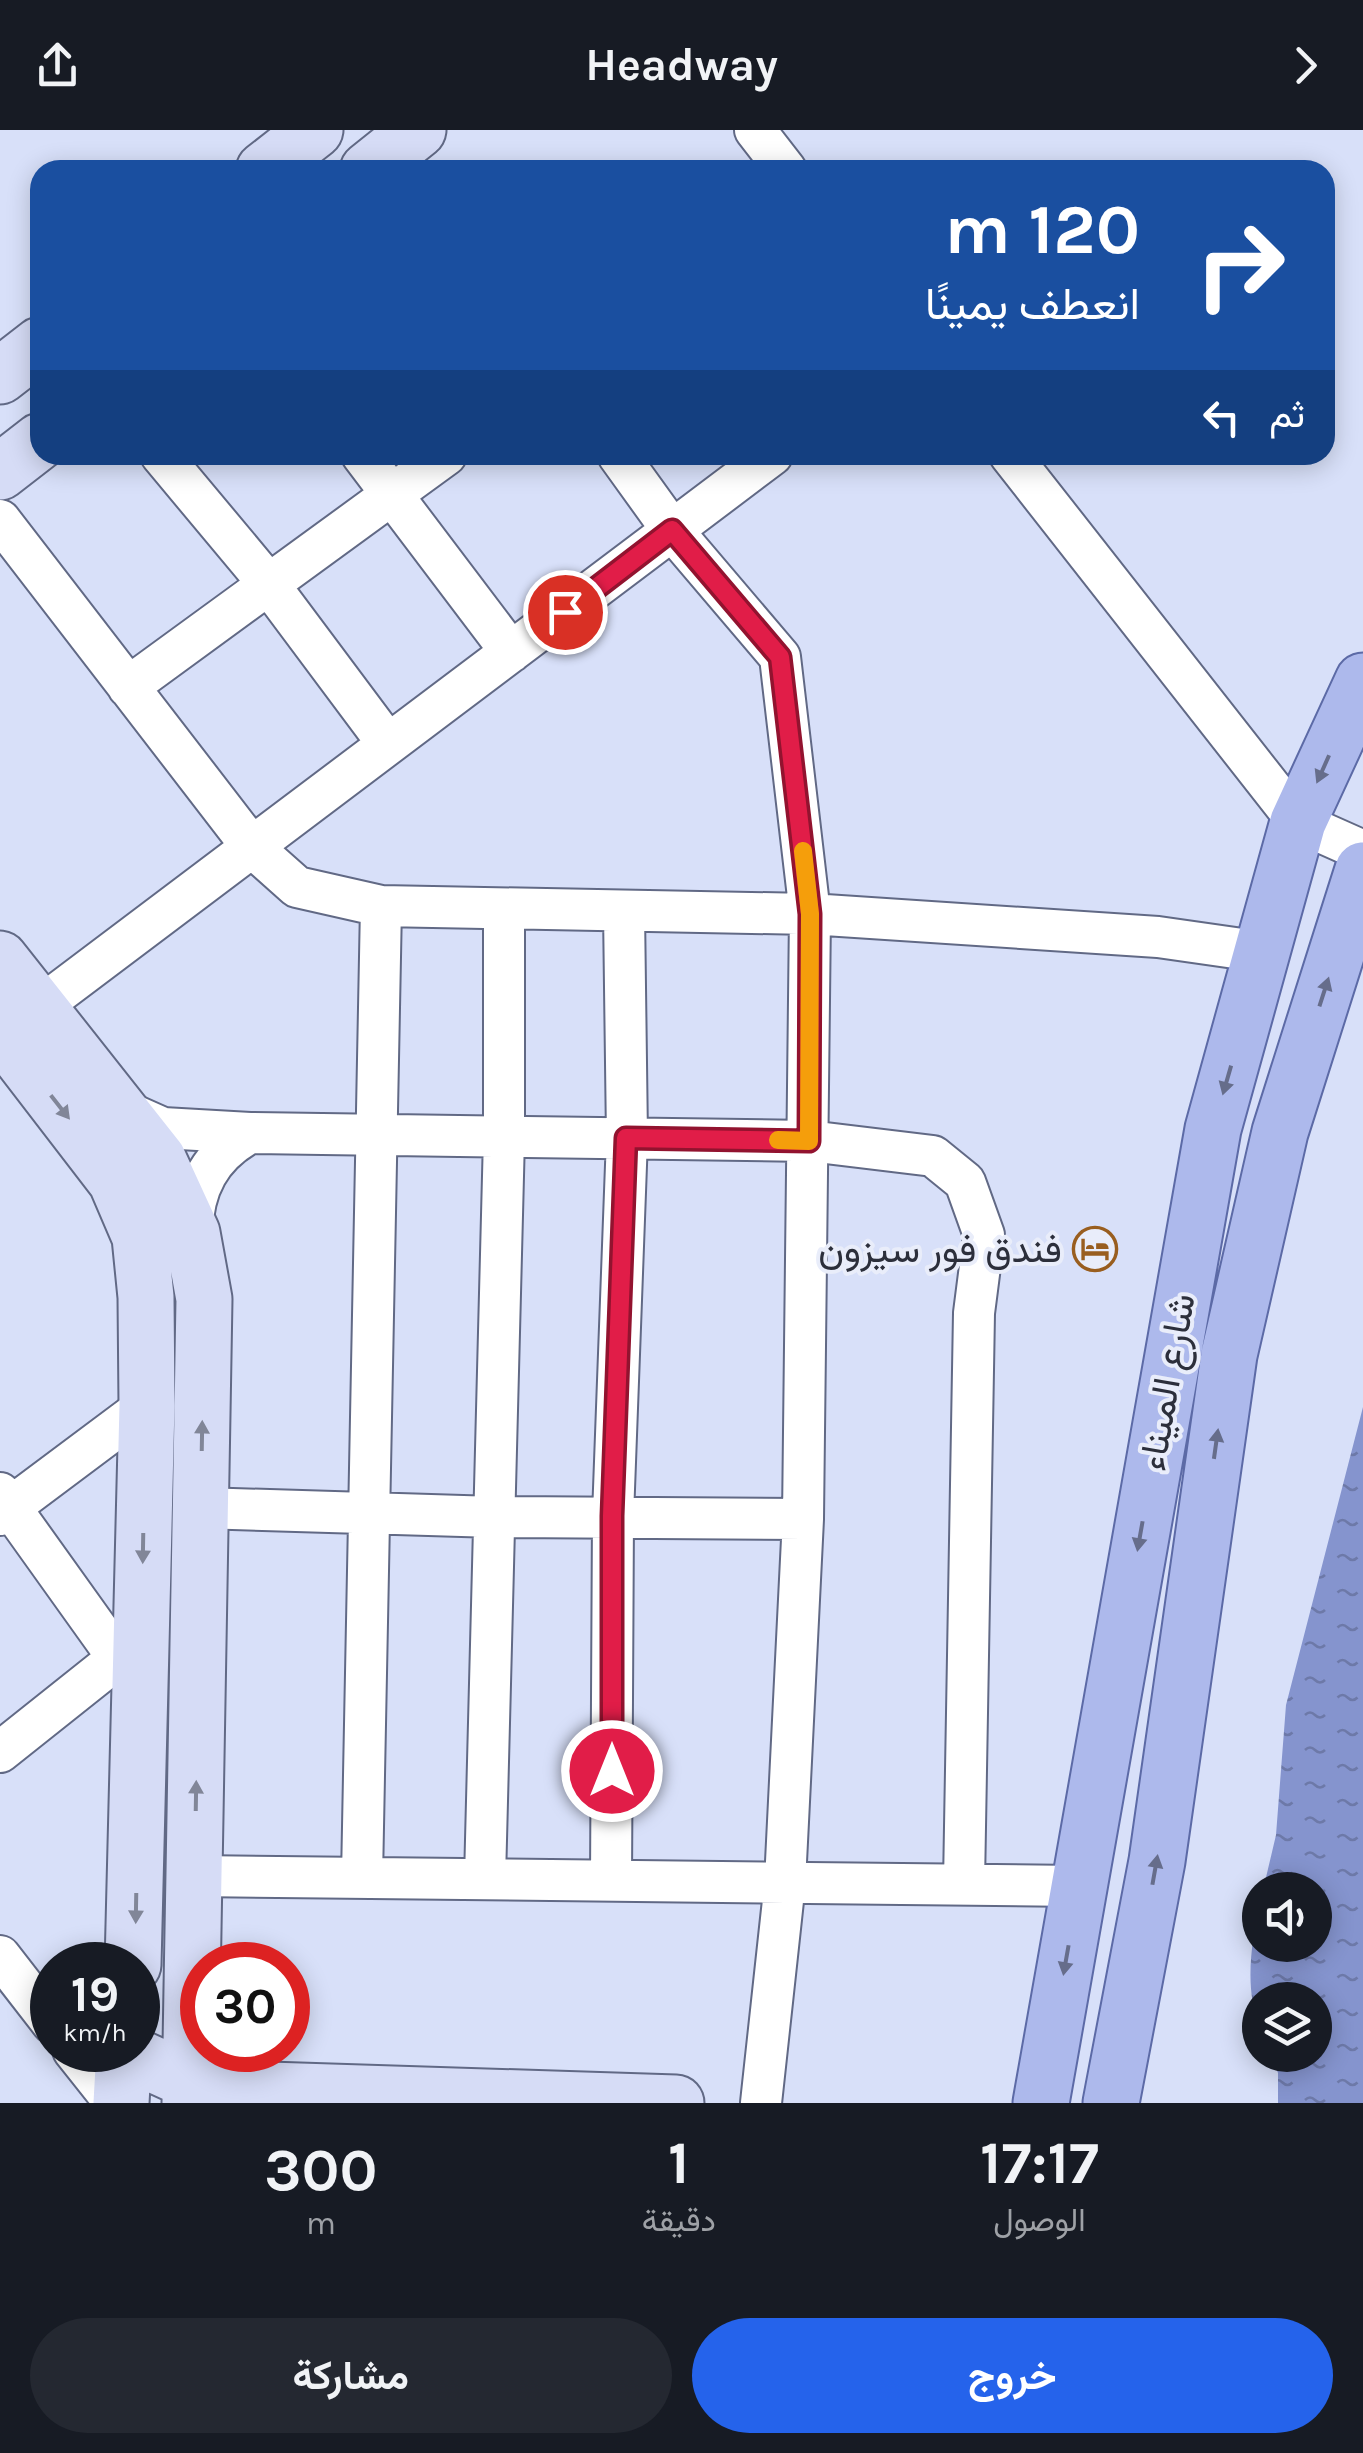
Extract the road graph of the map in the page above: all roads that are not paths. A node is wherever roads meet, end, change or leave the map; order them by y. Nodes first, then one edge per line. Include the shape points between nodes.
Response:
1 (316, 130) edge
2 (755, 130) edge
3 (277, 160) edge
4 (778, 160) edge
5 (30, 352) edge
6 (0, 376) edge
7 (30, 449) edge
8 (170, 465) edge
9 (370, 465) edge
10 (434, 465) edge
11 (625, 465) edge
12 (759, 465) edge
13 (1018, 465) edge
14 (0, 472) edge
15 (395, 496) junction
16 (0, 520) edge
17 (672, 530) junction
18 (267, 582) junction
19 (511, 652) junction
20 (1363, 681) edge
21 (128, 687) junction
22 (388, 744) junction
23 (1298, 822) junction
24 (252, 847) junction
25 (1363, 850) edge
26 (1363, 870) edge
27 (381, 906) junction
28 (504, 909) junction
29 (624, 910) junction
30 (810, 914) junction
31 (1263, 952) junction
32 (0, 958) edge
33 (11, 1027) edge
34 (117, 1107) junction
35 (250, 1133) junction
36 (377, 1135) junction
37 (504, 1137) junction
38 (626, 1138) junction
39 (809, 1141) junction
40 (192, 1234) junction
41 (147, 1405) junction
42 (4, 1505) edge
43 (201, 1508) junction
44 (370, 1511) junction
45 (612, 1516) junction
46 (495, 1517) junction
47 (803, 1519) junction
48 (129, 1649) junction
49 (0, 1752) edge
50 (194, 1876) junction
51 (362, 1878) junction
52 (485, 1878) junction
53 (612, 1880) junction
54 (784, 1882) junction
55 (964, 1884) junction
56 (1080, 1886) junction
57 (133, 1942) edge
58 (0, 1955) edge
59 (27, 2003) edge
60 (92, 2072) edge
61 (121, 2072) edge
62 (158, 2072) edge
63 (190, 2092) edge
64 (118, 2103) edge
65 (676, 2103) edge
66 (761, 2103) edge
67 (1041, 2103) edge
68 (1111, 2103) edge

1 - 3 main road
2 - 4 street
5 - 6 main road
7 - 14 main road
8 - 18 street
9 - 15 street
10 - 15 street
11 - 17 street
12 - 17 street
13 - 23 street
15 - 18 street
15 - 19 street
16 - 21 street
17 - 19 street
17 - 30 street via 780,657
18 - 21 street
18 - 22 street
19 - 22 street
20 -> 23 main road, شارع الميناء
21 - 24 street
22 - 24 street
23 - 25 street
23 - 31 main road, شارع الميناء
24 - 27 street via 297,887
24 - 33 street
68 -> 26 main road via 1157,1861 1229,1355 1280,1132
27 - 28 street
27 - 36 street
28 - 29 street
28 - 37 street
29 - 30 street
29 - 38 street
30 - 31 street via 1158,937
30 - 39 street
31 -> 56 main road, شارع الميناء via 1214,1129
32 - 33 main road
33 - 34 main road
33 -> 41 main road via 116,1180 140,1237
34 - 35 street via 163,1128
34 - 40 main road via 158,1159
35 - 36 street
35 - 40 street via 210,1167 193,1204
36 - 37 street
36 - 44 street
37 - 38 street
37 - 46 street
38 - 39 street
38 - 45 street
39 - 47 street
39 - 55 street via 933,1156 965,1182 984,1236 974,1313
43 -> 40 main road via 204,1298
41 - 42 street
41 -> 48 main road
42 - 48 street
43 - 44 street
50 -> 43 main road
44 - 46 street
44 - 51 street
45 - 46 street
45 - 47 street
45 - 53 street
46 - 52 street
47 - 54 street
48 - 49 street
48 -> 57 main road
50 - 51 street
50 - 63 main road
51 - 52 street
52 - 53 street
53 - 54 street
54 - 55 street
54 - 66 street
55 - 56 street
56 -> 67 main road, شارع الميناء
58 - 59 street
60 - 64 street
61 - 64 main road
62 - 63 main road
63 - 65 main road

